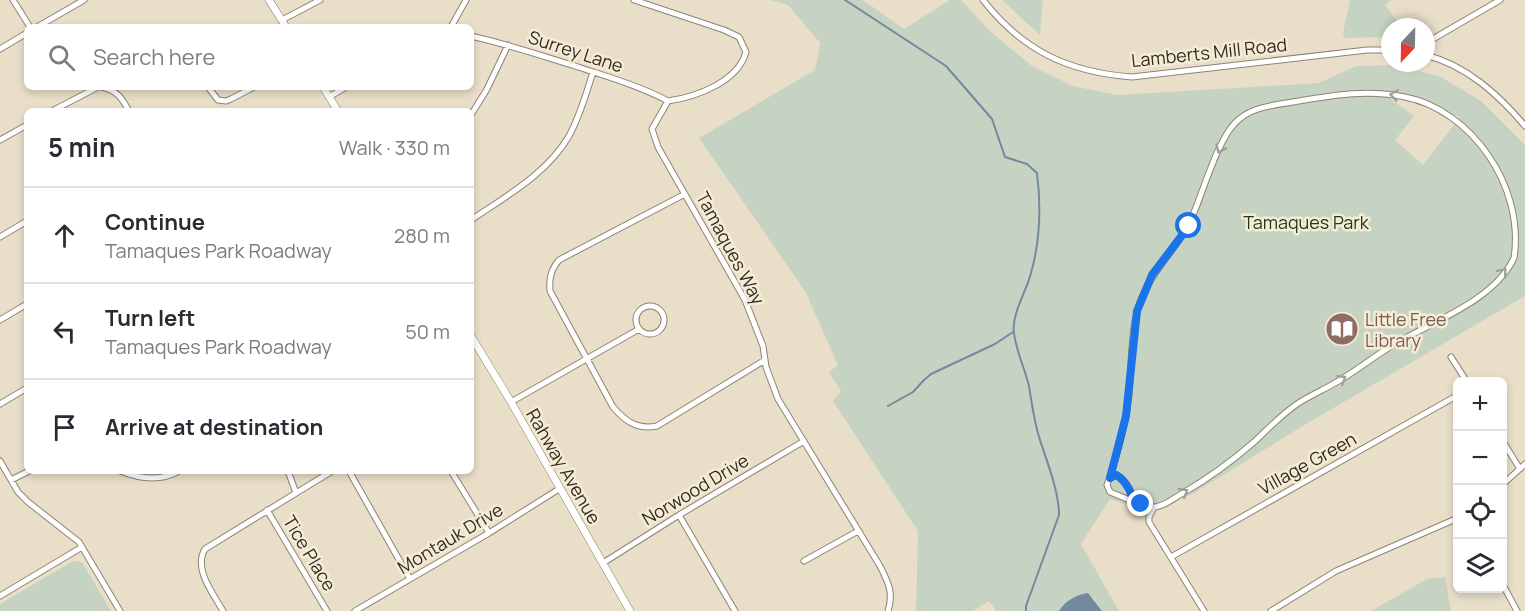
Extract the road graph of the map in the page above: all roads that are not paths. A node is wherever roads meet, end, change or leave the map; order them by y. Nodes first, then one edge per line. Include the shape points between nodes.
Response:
1 (13, 0) edge
2 (84, 0) edge
3 (269, 0) edge
4 (320, 0) edge
5 (466, 0) edge
6 (634, 0) edge
7 (983, 0) edge
8 (1500, 0) edge
9 (282, 20) junction
10 (28, 24) edge
11 (42, 24) edge
12 (284, 24) edge
13 (453, 24) edge
14 (24, 35) edge
15 (474, 37) edge
16 (1435, 38) edge
17 (508, 45) junction
18 (0, 49) edge
19 (1381, 50) edge
20 (1435, 58) edge
21 (593, 72) junction
22 (93, 90) edge
23 (113, 90) edge
24 (210, 90) edge
25 (248, 90) edge
26 (325, 90) edge
27 (341, 90) edge
28 (329, 97) junction
29 (668, 101) junction
30 (58, 108) edge
31 (127, 108) edge
32 (336, 108) edge
33 (474, 110) edge
34 (1525, 126) edge
35 (24, 127) edge
36 (0, 140) edge
37 (1494, 153) dead end
38 (685, 194) junction
39 (474, 218) edge
40 (1522, 222) dead end
41 (24, 223) edge
42 (0, 237) edge
43 (1517, 248) junction
44 (1525, 250) edge
45 (24, 306) edge
46 (0, 320) edge
47 (639, 329) junction
48 (474, 341) edge
49 (1451, 357) dead end
50 (586, 358) junction
51 (765, 360) junction
52 (1464, 377) edge
53 (24, 390) edge
54 (1453, 398) edge
55 (511, 402) junction
56 (0, 404) edge
57 (804, 441) junction
58 (1507, 447) edge
59 (0, 461) edge
60 (1525, 464) edge
61 (1520, 469) junction
62 (2, 471) edge
63 (24, 474) edge
64 (130, 474) edge
65 (173, 474) edge
66 (289, 474) edge
67 (327, 474) edge
68 (351, 474) edge
69 (453, 474) edge
70 (1110, 478) junction
71 (11, 480) junction
72 (1507, 481) edge
73 (560, 489) junction
74 (296, 493) junction
75 (1132, 498) junction
76 (1154, 507) junction
77 (267, 510) junction
78 (679, 515) junction
79 (1453, 520) edge
80 (858, 531) junction
81 (489, 533) junction
82 (82, 547) junction
83 (1172, 557) junction
84 (804, 561) dead end
85 (603, 563) junction
86 (410, 579) junction
87 (1507, 591) edge
88 (0, 596) edge
89 (364, 609) edge
90 (120, 611) edge
91 (223, 611) edge
92 (327, 611) edge
93 (355, 611) edge
94 (630, 611) edge
95 (735, 611) edge
96 (888, 611) edge
97 (1204, 611) edge
98 (1270, 611) edge
99 (1517, 611) edge

1 - 10 street
2 - 11 street
3 - 9 street
4 - 9 street
5 - 13 street
6 - 29 street via 724,30 739,37 747,52 744,62 729,77 699,93
7 - 19 street, Lamberts Mill Road via 996,17 1041,53 1106,75 1132,77
8 - 16 street
9 - 12 street
14 - 18 street
15 - 17 street, Surrey Lane
17 - 21 street, Surrey Lane
17 - 33 street
20 - 34 street via 1480,81 1520,115
21 - 29 street, Surrey Lane
21 - 39 street via 579,116 547,164
22 - 30 street
23 - 31 street via 120,94
24 - 25 street via 218,100 226,101
26 - 28 street
27 - 28 street
28 - 32 street
29 - 38 street, Tamaques Way via 652,129
35 - 36 street
37 -> 70 street via 1471,129 1425,102 1384,94 1360,93 1254,109 1238,120 1221,146 1189,226 1144,292 1134,326 1126,416
38 - 50 street via 559,260 552,269 550,291
38 - 51 street, Tamaques Way via 745,300
40 - 43 street
41 - 42 street
43 - 44 street
76 -> 43 street via 1228,464 1296,405 1475,299 1505,271
45 - 46 street
47 - 47 street via 650,334 659,331 664,324 660,309 648,305 640,309 636,317
47 - 50 street
48 - 55 street, Rahway Avenue
49 - 52 street
50 - 51 street via 622,418 645,428 657,426
50 - 55 street
51 - 57 street, Tamaques Way via 778,399
53 - 56 street
54 - 83 street, Village Green
55 - 73 street, Rahway Avenue
57 - 78 street, Norwood Drive
57 - 80 street, Tamaques Way
58 - 61 street
59 - 62 street
60 - 61 street
61 - 72 street
62 - 71 street
63 - 71 street
64 - 65 street via 157,478
66 - 74 street, Tice Place
67 - 74 street
68 - 86 street
69 - 81 street
70 - 75 street via 1120,477
70 - 75 street via 1109,490
71 - 82 street via 28,502
73 - 81 street, Montauk Drive
73 - 85 street, Rahway Avenue
74 - 77 street
75 - 76 street
76 - 83 street via 1149,522
77 - 91 street via 211,544 201,556 201,569
77 - 92 street, Tice Place
78 - 85 street, Norwood Drive
78 - 95 street
79 - 98 street via 1336,571
80 - 84 street
80 - 96 street, Tamaques Way via 891,589
81 - 86 street, Montauk Drive
82 - 88 street
82 - 90 street
83 - 97 street
85 - 94 street, Rahway Avenue
86 - 89 street, Montauk Drive
87 - 99 street
89 - 93 street, Montauk Drive

